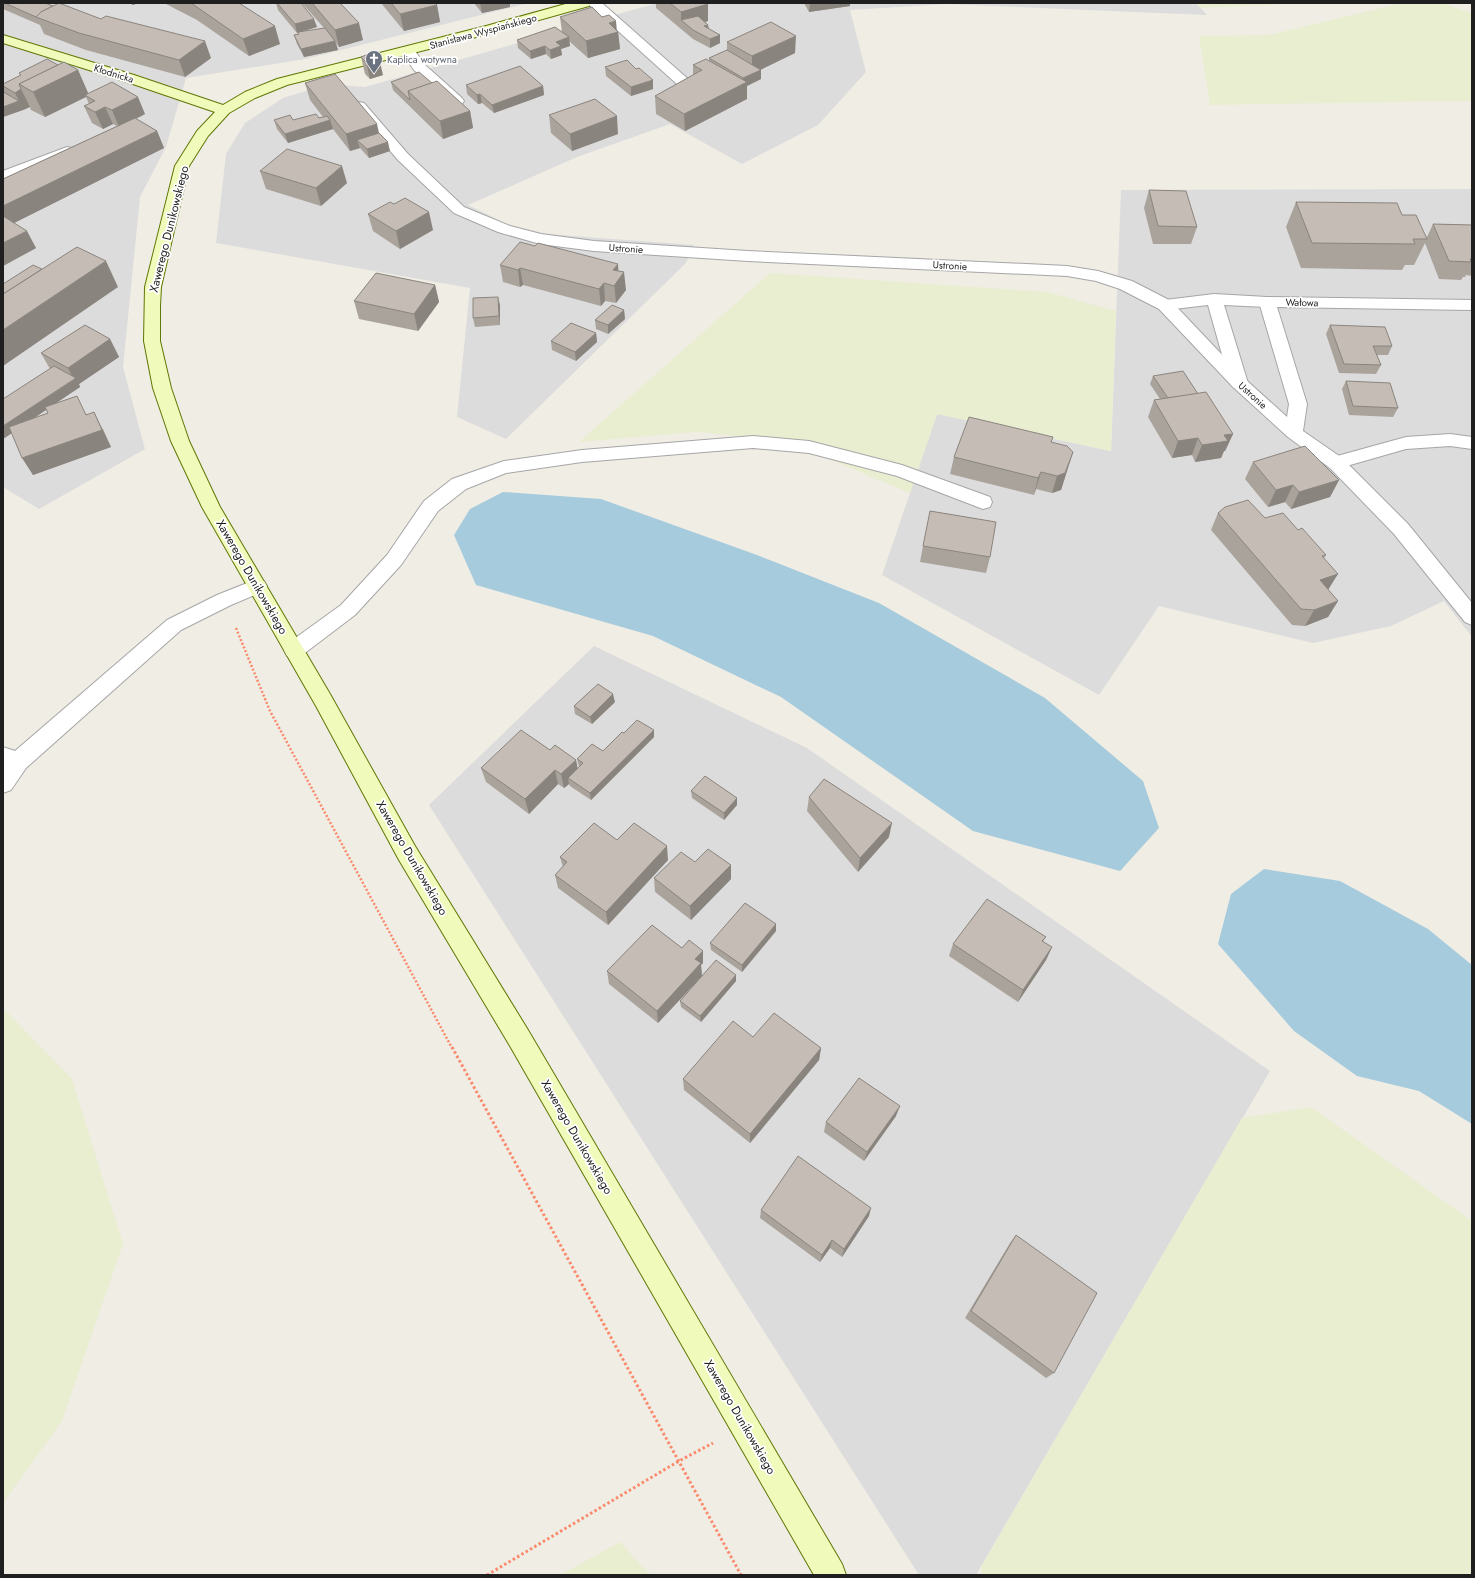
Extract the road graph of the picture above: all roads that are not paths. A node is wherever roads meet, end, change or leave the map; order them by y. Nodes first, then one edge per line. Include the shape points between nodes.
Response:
1 (584, 3) edge
2 (594, 3) edge
3 (3, 39) edge
4 (408, 51) junction
5 (683, 82) edge
6 (351, 97) edge
7 (465, 109) edge
8 (224, 110) junction
9 (80, 146) edge
10 (3, 176) edge
11 (1214, 299) junction
12 (1267, 302) junction
13 (1165, 305) junction
14 (1472, 305) edge
15 (1239, 383) junction
16 (1294, 432) junction
17 (1472, 443) edge
18 (1336, 463) junction
19 (983, 502) dead end
20 (257, 586) junction
21 (1472, 617) edge
22 (294, 650) junction
23 (10, 759) edge
24 (3, 784) edge
25 (831, 1575) edge

1 - 4 main road, Stanisława Wyspiańskiego
2 - 5 street
3 - 8 main road, Kłodnicka
4 - 7 street via 419,67
4 - 8 main road, Stanisława Wyspiańskiego via 282,82 250,95
6 - 13 street, Ustronie via 403,157 459,210 504,229 540,239 594,246 748,256 1067,271 1098,276 1126,285
8 - 20 main road, Xawerego Dunikowskiego via 202,134 182,166 154,287 152,341 162,388 180,441 211,507
9 - 10 street
11 - 12 street
11 - 13 street
11 - 15 street
12 - 14 street, Wałowa
12 - 16 street, Wałowa via 1298,404
13 - 15 street, Ustronie
15 - 16 street, Ustronie
16 - 18 street, Ustronie
17 - 18 street via 1450,440 1406,443
18 - 21 street, Ustronie via 1400,529
19 - 22 street via 902,471 809,447 753,442 582,456 504,467 458,484 431,506 394,560 348,610
20 - 22 main road, Xawerego Dunikowskiego
20 - 23 street via 174,625
22 - 25 main road, Xawerego Dunikowskiego via 407,853 520,1038
23 - 24 street

